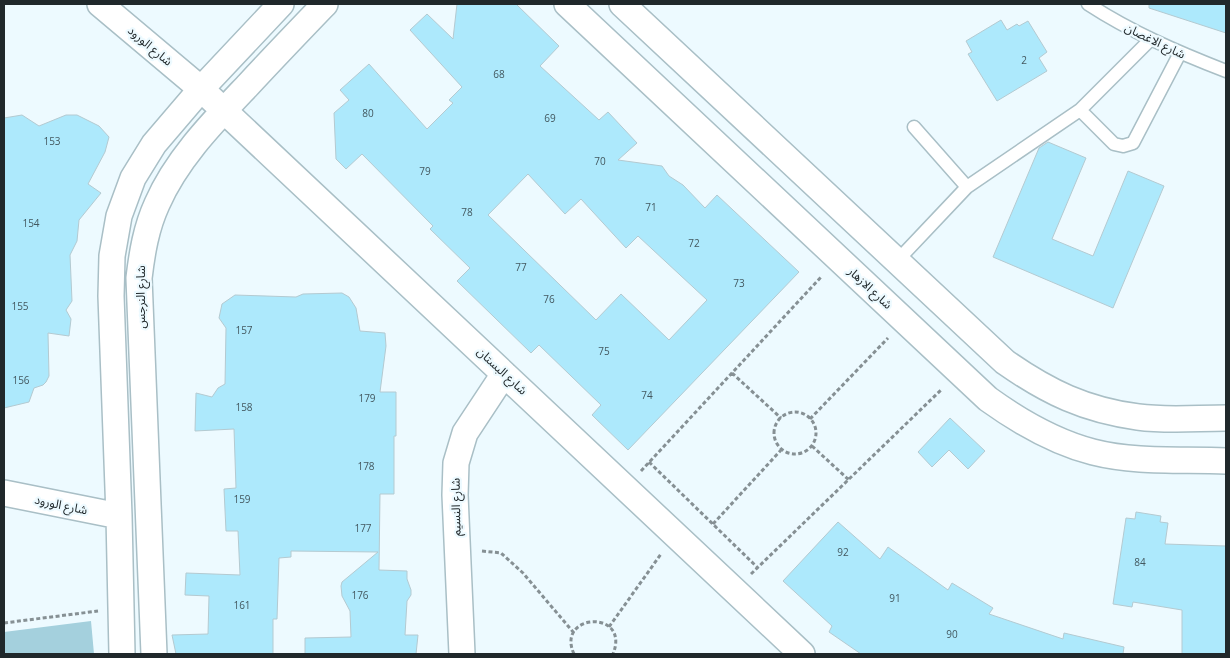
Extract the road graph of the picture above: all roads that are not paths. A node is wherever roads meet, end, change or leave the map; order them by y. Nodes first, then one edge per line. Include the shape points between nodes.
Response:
1 (100, 4) edge
2 (281, 4) edge
3 (325, 4) edge
4 (567, 4) edge
5 (622, 4) edge
6 (1088, 4) edge
7 (1150, 40) junction
8 (1180, 53) junction
9 (1226, 70) edge
10 (201, 89) junction
11 (224, 110) junction
12 (1080, 110) junction
13 (914, 127) dead end
14 (967, 187) junction
15 (897, 261) junction
16 (504, 374) junction
17 (1226, 418) edge
18 (1226, 461) edge
19 (147, 484) junction
20 (118, 485) junction
21 (4, 493) edge
22 (119, 516) junction
23 (149, 543) junction
24 (120, 544) junction
25 (122, 654) edge
26 (154, 654) edge
27 (462, 654) edge
28 (802, 654) edge

1 - 10 street, شارع الورود
2 - 10 street
3 - 11 street, شارع النرجس
4 - 18 street, شارع الازهار via 988,399 1020,422 1055,440 1093,452 1132,458
5 - 15 street
6 - 7 lane, شارع الاغصان
7 - 8 lane, شارع الاغصان
7 - 12 lane
8 - 9 lane, شارع الاغصان
8 - 12 lane via 1132,143 1114,144
10 - 11 street, شارع البستان
10 - 20 street via 154,144 133,178 119,216 112,256 111,296
11 - 16 street, شارع البستان
11 - 19 street, شارع النرجس via 167,183 153,213 142,253 139,278
12 - 14 lane
13 - 14 lane
14 - 15 lane
15 - 17 street via 1005,362 1068,400 1139,418
16 - 27 street, شارع النسيم via 465,433 456,463
16 - 28 street, شارع البستان
19 - 20 street
19 - 23 street, شارع النرجس
20 - 22 street
21 - 22 street, شارع الورود
22 - 24 street
23 - 24 street
23 - 26 street, شارع النرجس
24 - 25 street

